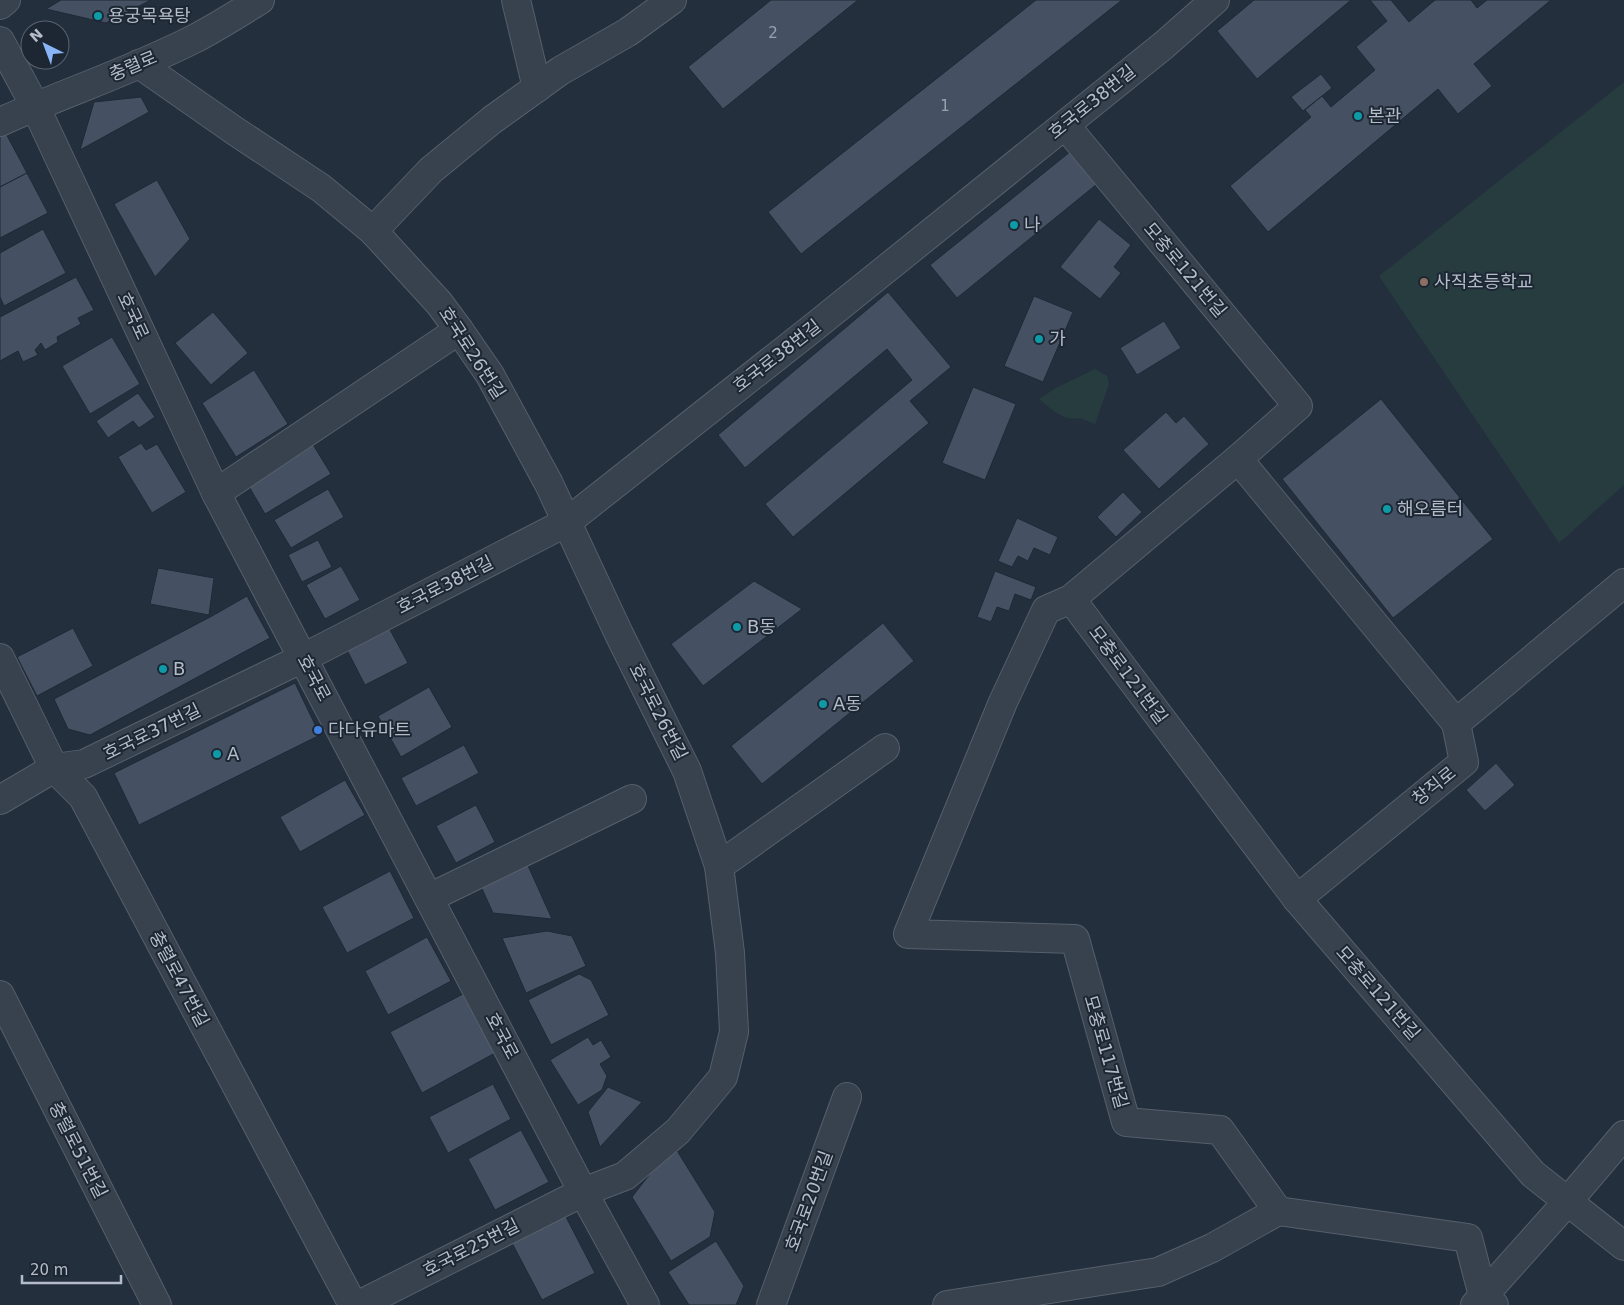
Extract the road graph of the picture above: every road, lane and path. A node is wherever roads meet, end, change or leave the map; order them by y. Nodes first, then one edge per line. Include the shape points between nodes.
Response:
1 (6, 0) edge
2 (260, 0) edge
3 (516, 0) edge
4 (672, 0) edge
5 (1215, 0) edge
6 (0, 5) edge
7 (0, 42) edge
8 (139, 64) junction
9 (537, 88) junction
10 (35, 106) junction
11 (0, 122) edge
12 (1065, 124) junction
13 (372, 231) junction
14 (460, 330) junction
15 (1238, 459) junction
16 (216, 493) junction
17 (567, 522) junction
18 (1624, 583) edge
19 (1071, 599) junction
20 (0, 658) edge
21 (303, 658) junction
22 (1456, 723) junction
23 (885, 748) dead end
24 (54, 768) junction
25 (632, 799) dead end
26 (0, 800) edge
27 (719, 866) junction
28 (429, 898) junction
29 (1297, 899) junction
30 (0, 995) edge
31 (847, 1096) dead end
32 (1624, 1135) edge
33 (583, 1192) junction
34 (1568, 1201) junction
35 (1278, 1211) junction
36 (1624, 1246) edge
37 (1484, 1302) edge
38 (157, 1305) edge
39 (353, 1305) edge
40 (359, 1305) edge
41 (645, 1305) edge
42 (771, 1305) edge
43 (947, 1305) edge

1 - 6 street
2 - 8 street, 충렬로 via 195,38
3 - 9 street
4 - 9 street via 628,32
5 - 12 street, 호국로38번길
7 - 10 street, 호국로
8 - 10 street, 충렬로
8 - 13 street, 호국로26번길 via 321,188
9 - 13 street via 430,170
10 - 11 street, 충렬로
10 - 16 street, 호국로
12 - 15 street, 모충로121번길 via 1298,406
12 - 17 street, 호국로38번길
13 - 14 street, 호국로26번길
14 - 16 street
14 - 17 street, 호국로26번길 via 490,375
15 - 19 street, 모충로121번길
15 - 22 street
16 - 21 street, 호국로
17 - 21 street, 호국로38번길
17 - 27 street, 호국로26번길 via 687,771
18 - 22 street
19 - 29 street, 모충로121번길
19 - 35 street, 모충로117번길 via 1046,610 1003,702 908,934 1075,939 1126,1122 1220,1130
20 - 24 street, 충렬로47번길
21 - 24 street, 호국로37번길 via 84,764
21 - 28 street, 호국로
22 - 29 street, 창직로 via 1464,762
23 - 27 street
24 - 26 street, 호국로37번길
24 - 39 street, 충렬로47번길 via 83,798
25 - 28 street
27 - 33 street, 호국로26번길 via 730,952 734,1032 723,1077 678,1131 625,1176
28 - 33 street, 호국로
29 - 34 street, 모충로121번길 via 1533,1174
30 - 38 street, 충렬로51번길
31 - 42 street, 호국로20번길
32 - 34 street
33 - 40 street, 호국로25번길
33 - 41 street, 호국로
34 - 36 street, 모충로121번길
34 - 37 street
35 - 37 street via 1468,1238
35 - 43 street via 1212,1248 1158,1272

